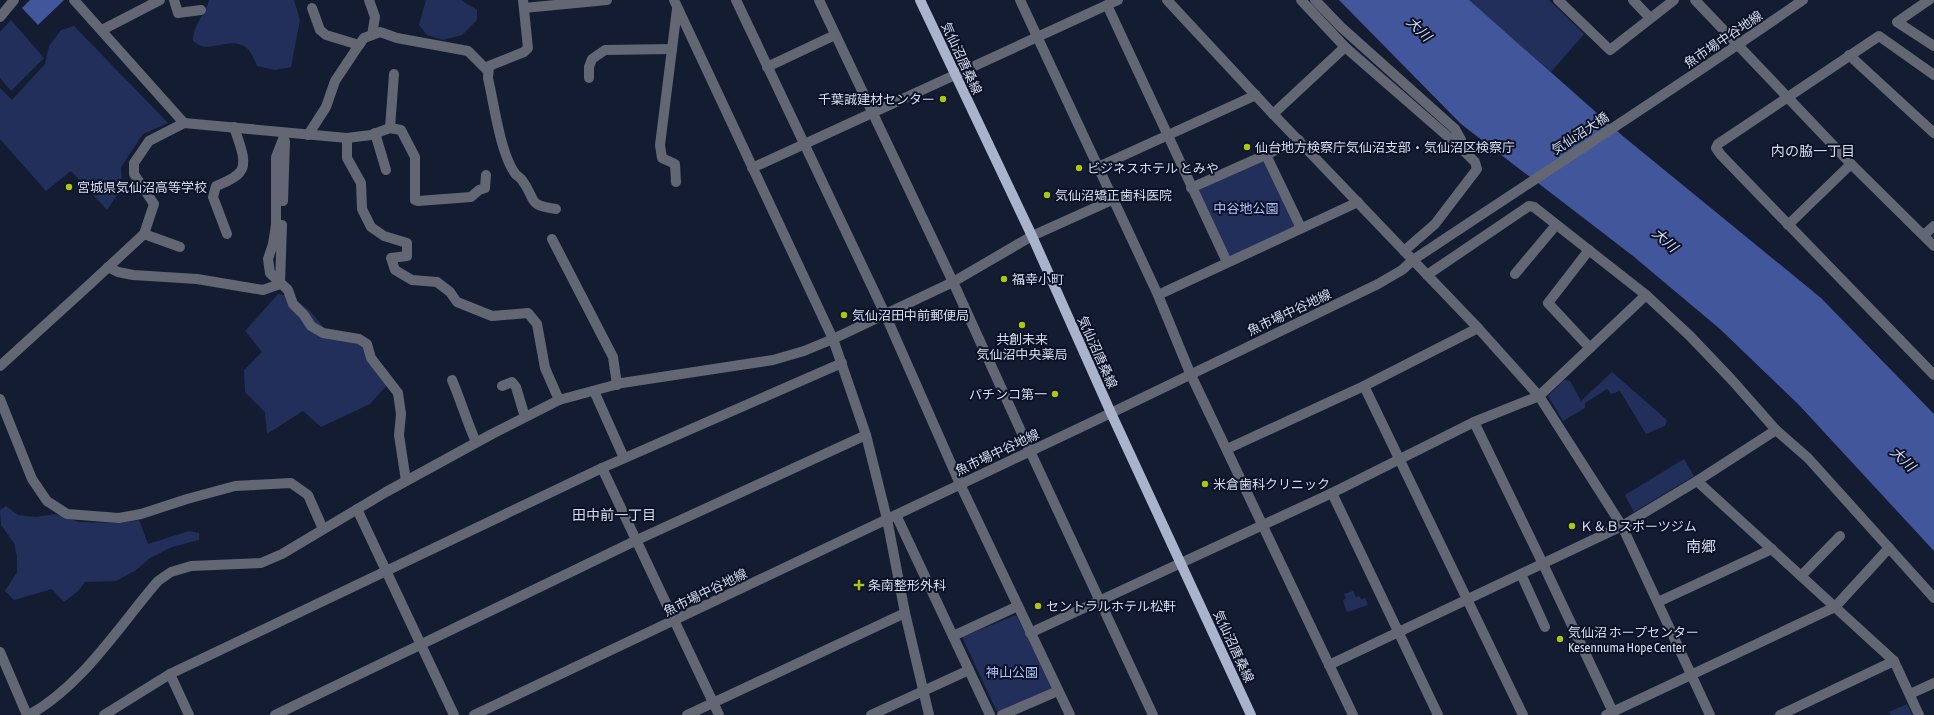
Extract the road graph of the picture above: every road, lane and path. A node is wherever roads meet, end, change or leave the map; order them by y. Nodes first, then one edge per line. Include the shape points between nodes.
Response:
1 (14, 0) edge
2 (74, 0) edge
3 (160, 0) edge
4 (174, 0) edge
5 (368, 0) edge
6 (607, 0) edge
7 (736, 0) edge
8 (819, 0) edge
9 (920, 0) edge
10 (1020, 0) edge
11 (1118, 0) edge
12 (1167, 0) edge
13 (1301, 0) edge
14 (1315, 0) edge
15 (1558, 0) edge
16 (1633, 0) edge
17 (1674, 0) edge
18 (1695, 0) edge
19 (1803, 0) edge
20 (1929, 0) edge
21 (677, 3) edge
22 (524, 4) edge
23 (1107, 6) junction
24 (312, 8) dead end
25 (200, 10) dead end
26 (1, 13) edge
27 (1650, 18) junction
28 (102, 30) junction
29 (372, 35) junction
30 (835, 36) junction
31 (1038, 37) junction
32 (359, 45) junction
33 (1739, 45) junction
34 (1934, 46) edge
35 (1345, 47) junction
36 (672, 49) junction
37 (1849, 55) junction
38 (767, 67) junction
39 (488, 71) junction
40 (394, 74) dead end
41 (955, 74) junction
42 (1934, 75) edge
43 (589, 78) dead end
44 (1256, 95) junction
45 (1788, 97) junction
46 (1657, 99) joint
47 (873, 112) junction
48 (1273, 114) junction
49 (184, 123) junction
50 (234, 127) junction
51 (390, 128) junction
52 (375, 133) junction
53 (1934, 133) edge
54 (285, 134) junction
55 (308, 135) junction
56 (1168, 135) junction
57 (347, 138) junction
58 (1299, 140) junction
59 (804, 144) junction
60 (1461, 148) junction
61 (1266, 156) junction
62 (1851, 164) junction
63 (1098, 167) junction
64 (752, 168) junction
65 (386, 170) dead end
66 (486, 175) dead end
67 (676, 182) dead end
68 (1191, 188) junction
69 (1518, 189) joint
70 (1112, 200) junction
71 (1358, 202) junction
72 (556, 209) dead end
73 (1556, 224) junction
74 (1788, 225) junction
75 (1934, 226) edge
76 (1301, 228) junction
77 (144, 234) junction
78 (226, 234) dead end
79 (1924, 235) junction
80 (1032, 236) junction
81 (552, 239) dead end
82 (1934, 246) edge
83 (180, 247) dead end
84 (1589, 250) junction
85 (1404, 251) junction
86 (1413, 260) junction
87 (1227, 262) junction
88 (108, 267) junction
89 (1427, 274) junction
90 (1515, 274) dead end
91 (953, 282) junction
92 (280, 284) junction
93 (1646, 294) junction
94 (1158, 295) junction
95 (885, 314) junction
96 (1478, 328) junction
97 (834, 339) junction
98 (1590, 348) junction
99 (842, 363) junction
100 (0, 366) edge
101 (1190, 373) junction
102 (1934, 375) edge
103 (452, 380) dead end
104 (617, 385) junction
105 (502, 386) dead end
106 (1364, 386) junction
107 (594, 391) junction
108 (1539, 396) junction
109 (0, 399) edge
110 (559, 400) junction
111 (1110, 413) junction
112 (525, 418) junction
113 (1474, 422) junction
114 (1776, 430) junction
115 (866, 434) junction
116 (476, 442) junction
117 (1227, 449) junction
118 (1030, 451) junction
119 (624, 458) junction
120 (1399, 459) junction
121 (602, 468) junction
122 (406, 481) junction
123 (1698, 481) junction
124 (960, 484) junction
125 (1332, 493) junction
126 (357, 509) junction
127 (892, 517) junction
128 (1263, 525) junction
129 (1622, 526) junction
130 (323, 529) junction
131 (1840, 536) dead end
132 (637, 540) junction
133 (1889, 548) junction
134 (1772, 549) junction
135 (1181, 563) junction
136 (1543, 564) junction
137 (386, 572) junction
138 (1521, 574) junction
139 (1801, 576) junction
140 (1934, 598) edge
141 (1099, 600) junction
142 (1467, 600) junction
143 (1658, 602) junction
144 (1018, 606) junction
145 (1836, 608) junction
146 (905, 613) junction
147 (674, 621) junction
148 (1545, 627) dead end
149 (1398, 632) junction
150 (1030, 633) junction
151 (953, 636) junction
152 (420, 645) junction
153 (0, 652) edge
154 (1894, 661) junction
155 (1329, 665) junction
156 (969, 670) junction
157 (170, 674) junction
158 (1692, 674) junction
159 (1934, 683) edge
160 (923, 690) junction
161 (1058, 691) junction
162 (1910, 694) junction
163 (713, 702) junction
164 (1609, 713) edge
165 (28, 715) edge
166 (104, 715) edge
167 (189, 715) edge
168 (275, 715) edge
169 (454, 715) edge
170 (474, 715) edge
171 (687, 715) edge
172 (719, 715) edge
173 (871, 715) edge
174 (929, 715) edge
175 (990, 715) edge
176 (1002, 715) edge
177 (1070, 715) edge
178 (1153, 715) edge
179 (1251, 715) edge
180 (1353, 715) edge
181 (1438, 715) edge
182 (1523, 715) edge
183 (1710, 715) edge
184 (1780, 715) edge
185 (1919, 715) edge

1 - 26 street
2 - 28 street
3 - 28 street
4 - 25 street via 178,14
5 - 29 street via 375,17
6 - 22 street
7 - 38 street
8 - 30 street
9 - 41 main road, 気仙沼唐桑線
10 - 31 street
11 - 23 street
12 - 44 street
13 - 35 street
14 - 60 street via 1341,27 1455,129 1461,140
15 - 27 street via 1610,50
16 - 27 street
17 - 27 street
18 - 33 street
19 - 33 street, 魚市場中谷地線
20 - 34 street via 1897,22
21 - 36 street
21 - 64 street
22 - 39 street via 528,48 524,52 493,63
23 - 31 street
23 - 56 street
24 - 32 street via 320,30 326,35
28 - 49 street
29 - 32 street via 364,38
29 - 39 street via 380,32 397,38 468,51
30 - 38 street
30 - 47 street
31 - 41 street
31 - 63 street
32 - 55 street via 335,81 326,107
33 - 45 street
33 - 46 street, 魚市場中谷地線
35 - 48 street
35 - 60 street
36 - 43 street via 605,50 592,59
36 - 67 street via 660,146 662,158 674,164
37 - 42 street via 1879,36
37 - 45 street
37 - 53 street
38 - 59 street
39 - 72 street via 506,159 515,174 522,179 531,200 541,207
40 - 51 street
41 - 47 street
41 - 80 main road, 気仙沼唐桑線
44 - 48 street
44 - 56 street
45 - 62 street
45 - 74 street via 1718,144 1716,148
46 - 69 street, 気仙沼大橋
47 - 59 street
47 - 91 street
48 - 58 street
49 - 50 street
49 - 77 street via 149,141 134,163 134,174 154,204
50 - 54 street
50 - 78 street via 243,168 240,174 216,186 214,197
51 - 52 street
51 - 66 street via 401,130 415,157 415,200 471,197 485,188
52 - 57 street
52 - 65 street
54 - 55 street
54 - 92 street
55 - 57 street
56 - 63 street
56 - 68 street
57 - 110 street via 347,158 361,183 362,209 371,227 384,236 407,243 407,256 391,258 395,270 412,280 437,282 450,292 457,302 492,316 528,313 537,324 545,368
58 - 61 street
58 - 71 street
59 - 64 street
59 - 95 street
60 - 85 street via 1475,162 1477,169 1435,224
61 - 68 street
61 - 76 street
62 - 74 street
62 - 79 street
63 - 70 street
64 - 97 street
68 - 87 street
69 - 86 street, 魚市場中谷地線
70 - 80 street
70 - 94 street
71 - 76 street
71 - 85 street
73 - 84 street
73 - 89 street via 1530,206
73 - 90 street
74 - 102 street
75 - 79 street
76 - 87 street
77 - 83 street
77 - 88 street
79 - 82 street
80 - 91 street
80 - 111 main road, 気仙沼唐桑線
81 - 104 street via 613,357
84 - 93 street
84 - 98 street via 1548,302
85 - 86 street
86 - 89 street
86 - 101 street, 魚市場中谷地線 via 1402,270 1378,284
87 - 94 street
88 - 92 street via 118,272 138,275 190,279 263,290
88 - 100 street
89 - 96 street
91 - 95 street
91 - 118 street
92 - 122 street via 288,290 293,304 311,326 323,333 359,339 367,344 371,358 398,393 401,414 399,436
93 - 98 street
93 - 114 street via 1731,379
94 - 101 street
95 - 97 street
95 - 124 street
96 - 106 street
96 - 108 street
97 - 99 street
97 - 104 street via 773,360
98 - 108 street
99 - 115 street
99 - 119 street
101 - 111 street, 魚市場中谷地線
101 - 117 street
103 - 116 street
104 - 107 street
105 - 112 street via 512,382 516,387
106 - 117 street
106 - 120 street
107 - 110 street
107 - 119 street
108 - 113 street
108 - 129 street
109 - 130 street via 32,479 47,501 67,514 119,518 235,486 291,483 308,494
110 - 112 street
111 - 118 street, 魚市場中谷地線
111 - 135 main road, 気仙沼唐桑線
112 - 116 street
113 - 120 street
113 - 136 street
114 - 123 street
114 - 133 street via 1808,458
115 - 127 street
115 - 132 street
116 - 122 street
117 - 128 street
118 - 124 street, 魚市場中谷地線
118 - 141 street
119 - 121 street
120 - 125 street
120 - 142 street
121 - 132 street
121 - 137 street
122 - 126 street
123 - 129 street
123 - 134 street
124 - 127 street, 魚市場中谷地線
124 - 144 street
125 - 128 street
125 - 149 street
126 - 130 street
126 - 137 street
127 - 146 street
127 - 147 street, 魚市場中谷地線
127 - 151 street
128 - 135 street
128 - 155 street
129 - 136 street
129 - 143 street
130 - 165 street via 282,554 261,563 191,566 171,572 158,581 90,663 59,695
131 - 139 street
132 - 147 street
132 - 152 street
133 - 140 street
133 - 145 street
134 - 139 street
134 - 143 street
135 - 141 street
135 - 179 main road, 気仙沼唐桑線
136 - 138 street
136 - 164 street
137 - 152 street
137 - 157 street
138 - 142 street
138 - 148 street
139 - 145 street
141 - 150 street
141 - 178 street
142 - 149 street
142 - 182 street
143 - 158 street
144 - 150 street
144 - 151 street
145 - 154 street
145 - 158 street
146 - 160 street
146 - 163 street
147 - 163 street
147 - 170 street, 魚市場中谷地線
149 - 155 street
149 - 181 street
150 - 161 street
151 - 156 street
152 - 168 street
152 - 169 street
153 - 165 street
154 - 162 street
154 - 184 street
155 - 180 street
156 - 160 street
156 - 175 street
157 - 166 street
157 - 167 street
158 - 164 street
158 - 183 street
159 - 162 street
160 - 173 street
160 - 174 street
161 - 176 street
161 - 177 street
162 - 185 street
163 - 171 street
163 - 172 street

